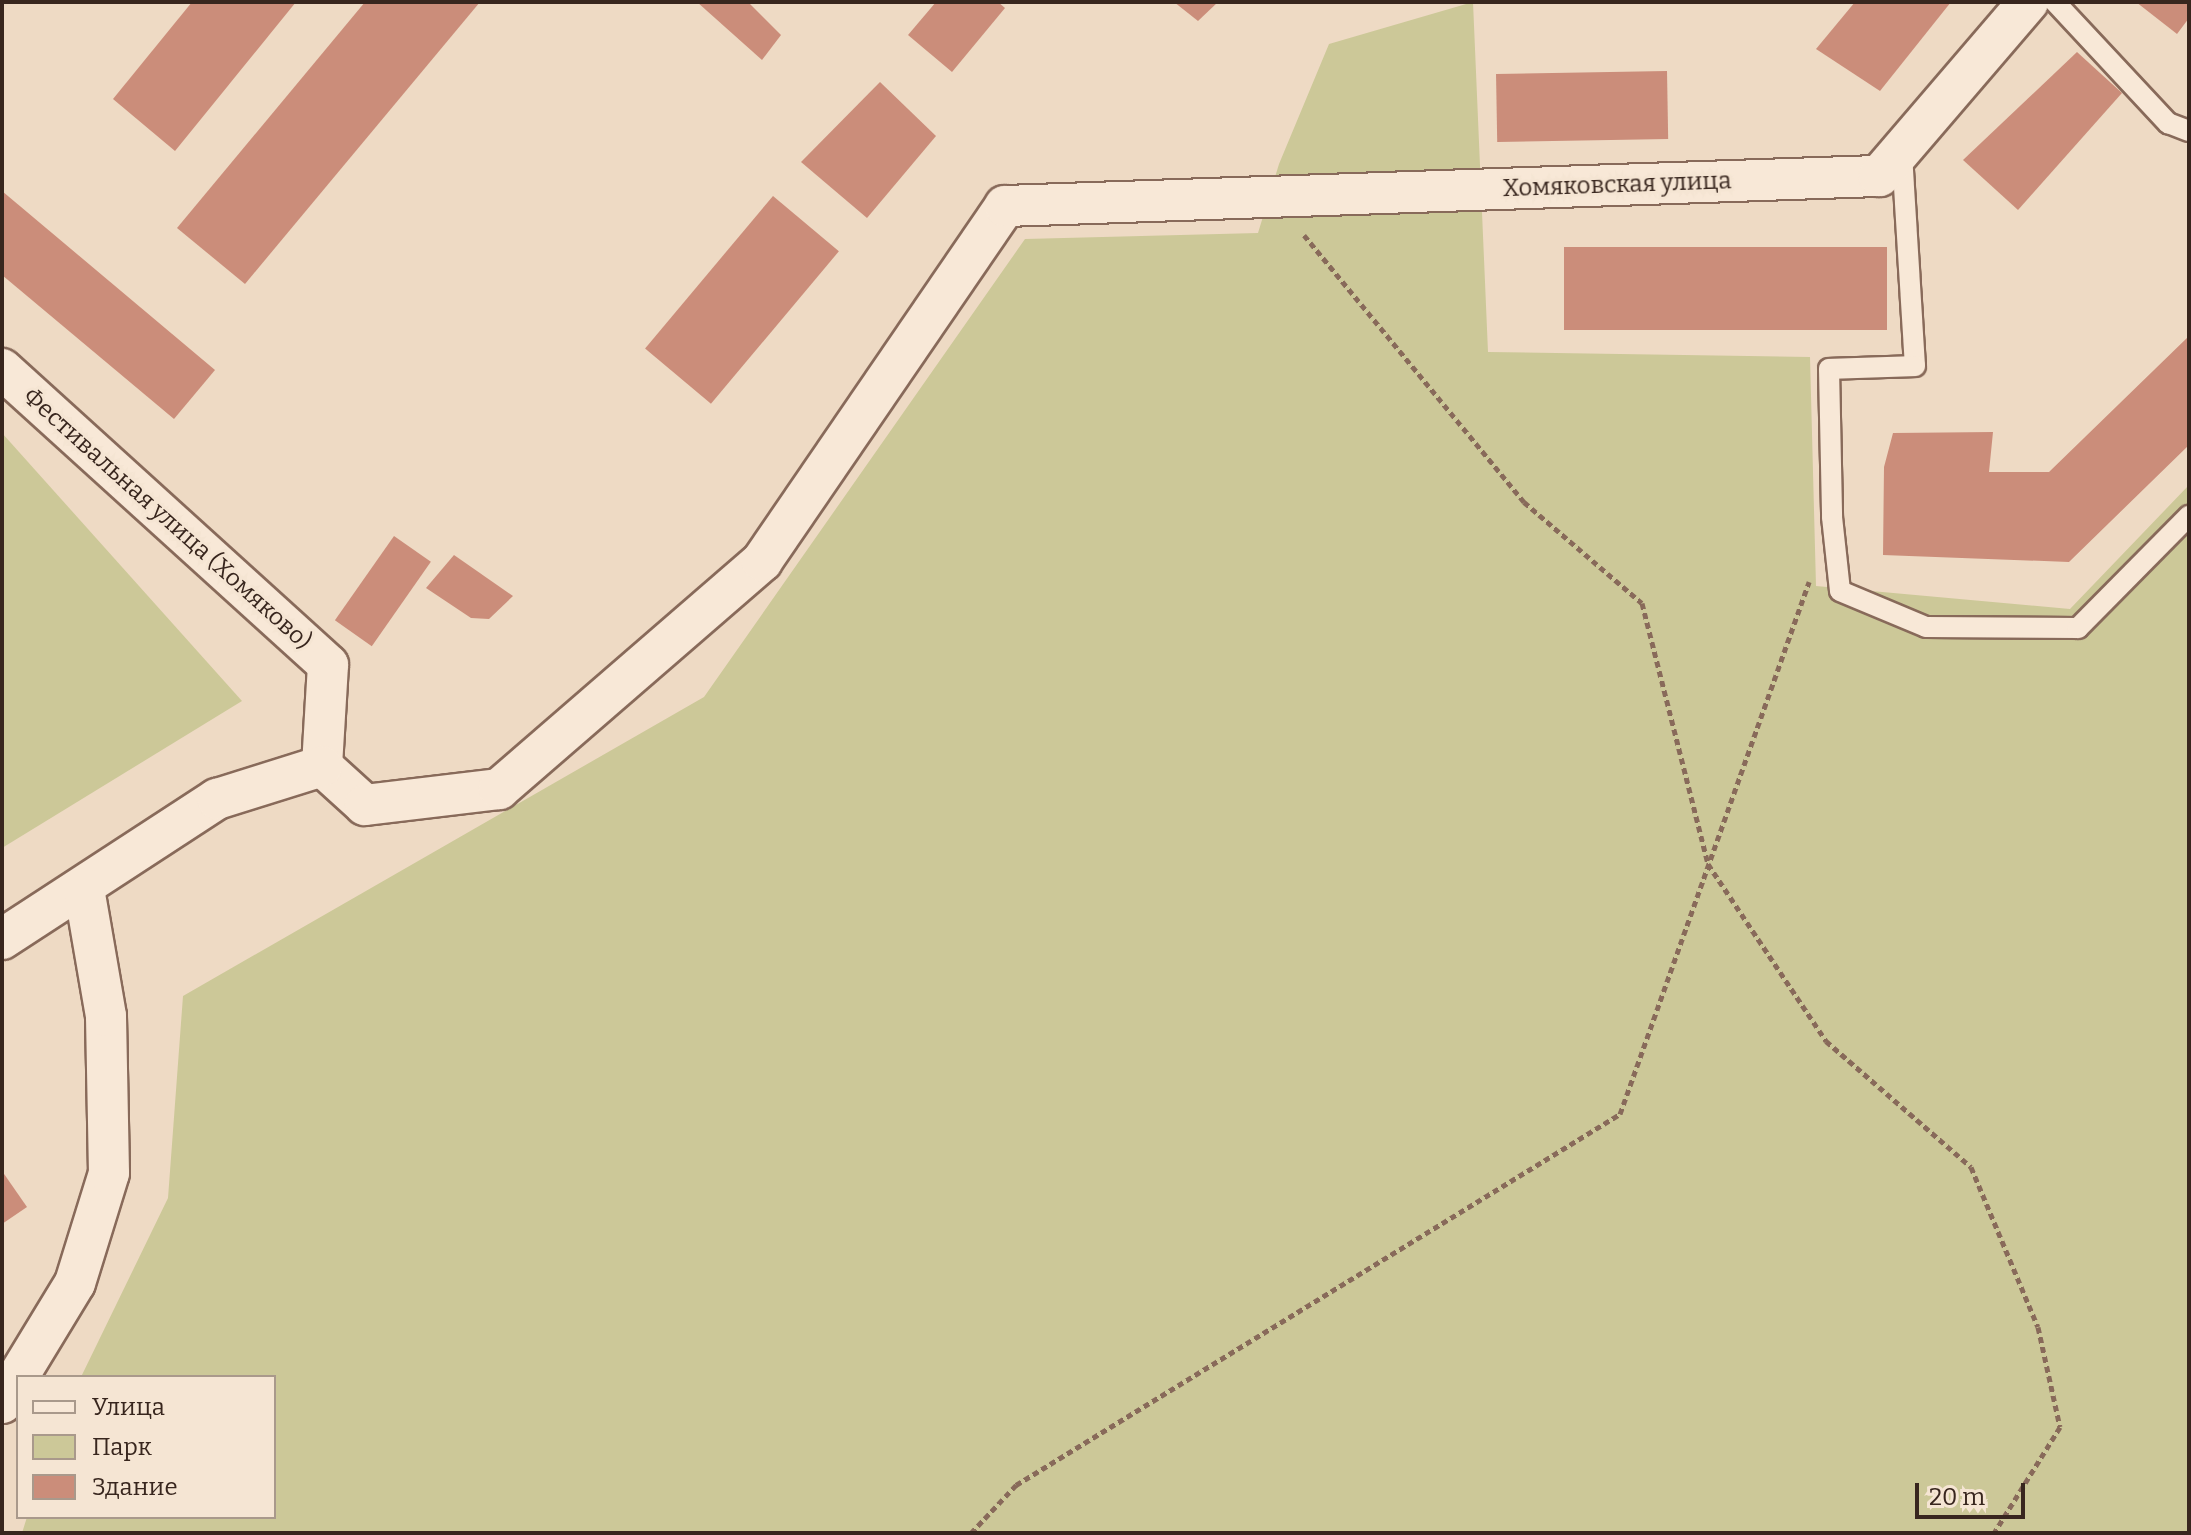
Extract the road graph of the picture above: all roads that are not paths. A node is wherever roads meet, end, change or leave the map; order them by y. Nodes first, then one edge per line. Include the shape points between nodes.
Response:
1 (2028, 2) edge
2 (2055, 2) edge
3 (2189, 131) edge
4 (1902, 150) junction
5 (2, 369) edge
6 (2189, 516) edge
7 (322, 766) junction
8 (84, 888) junction
9 (2, 939) edge
10 (19, 1375) edge
11 (16, 1380) edge
12 (2, 1403) edge

1 - 4 street, Хомяковская улица
2 - 3 lane via 2168,123
4 - 6 lane via 1915,366 1829,369 1832,517 1840,591 1926,627 2078,628
4 - 7 street, Хомяковская улица via 1879,176 1005,206 762,561 499,789 365,805
5 - 7 street, Фестивальная улица (Хомяково) via 328,665
7 - 8 street via 217,799
8 - 9 street
8 - 10 street via 106,1016 109,1173 75,1283
11 - 12 street

